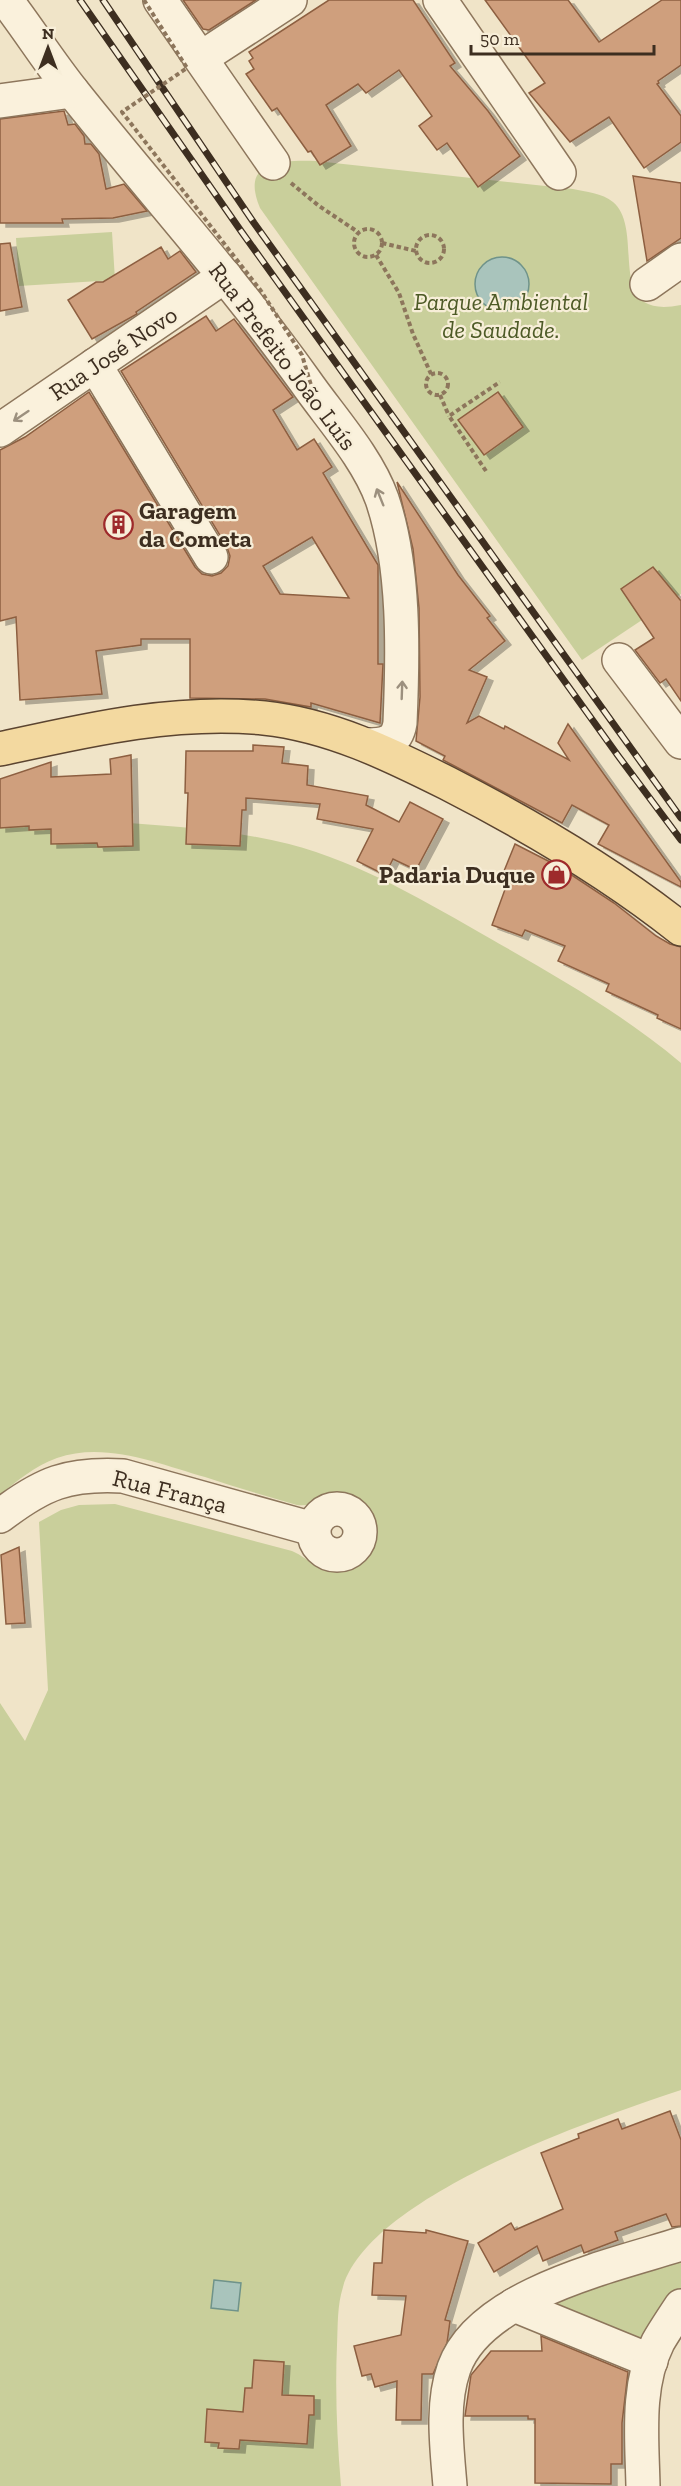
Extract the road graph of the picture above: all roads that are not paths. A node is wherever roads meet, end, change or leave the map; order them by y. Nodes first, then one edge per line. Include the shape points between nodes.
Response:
1 (160, 0) edge
2 (290, 0) edge
3 (440, 0) edge
4 (8, 1) edge
5 (201, 58) junction
6 (72, 91) junction
7 (0, 101) edge
8 (273, 164) road end
9 (560, 173) dead end
10 (681, 260) edge
11 (225, 276) junction
12 (647, 284) dead end
13 (95, 365) junction
14 (0, 430) edge
15 (211, 557) dead end
16 (619, 660) dead end
17 (681, 742) edge
18 (386, 745) junction
19 (0, 749) edge
20 (681, 929) edge
21 (0, 1516) edge
22 (313, 1529) dead end
23 (681, 2244) edge
24 (514, 2305) junction
25 (681, 2306) edge
26 (651, 2361) junction
27 (450, 2486) edge
28 (643, 2486) edge

1 - 5 street
2 - 5 street
3 - 9 street
4 - 6 street, Rua Prefeito João Luís
5 - 8 street
6 - 7 street
6 - 11 street, Rua Prefeito João Luís
10 - 12 street
11 - 13 street, Rua José Novo
18 -> 11 street, Rua Prefeito João Luís via 402,642 392,534 381,497 363,462 260,318
13 -> 14 street, Rua José Novo
13 - 15 street
16 - 17 street
18 - 19 main road via 293,722 212,715 161,719
18 - 20 main road via 424,772 587,861
21 - 22 street, Rua França via 44,1487 69,1477 95,1474 123,1476
23 - 24 street via 573,2279
24 - 26 street
24 - 27 street via 481,2330 460,2354 454,2368 447,2402
25 - 26 street
26 - 28 street via 642,2408

